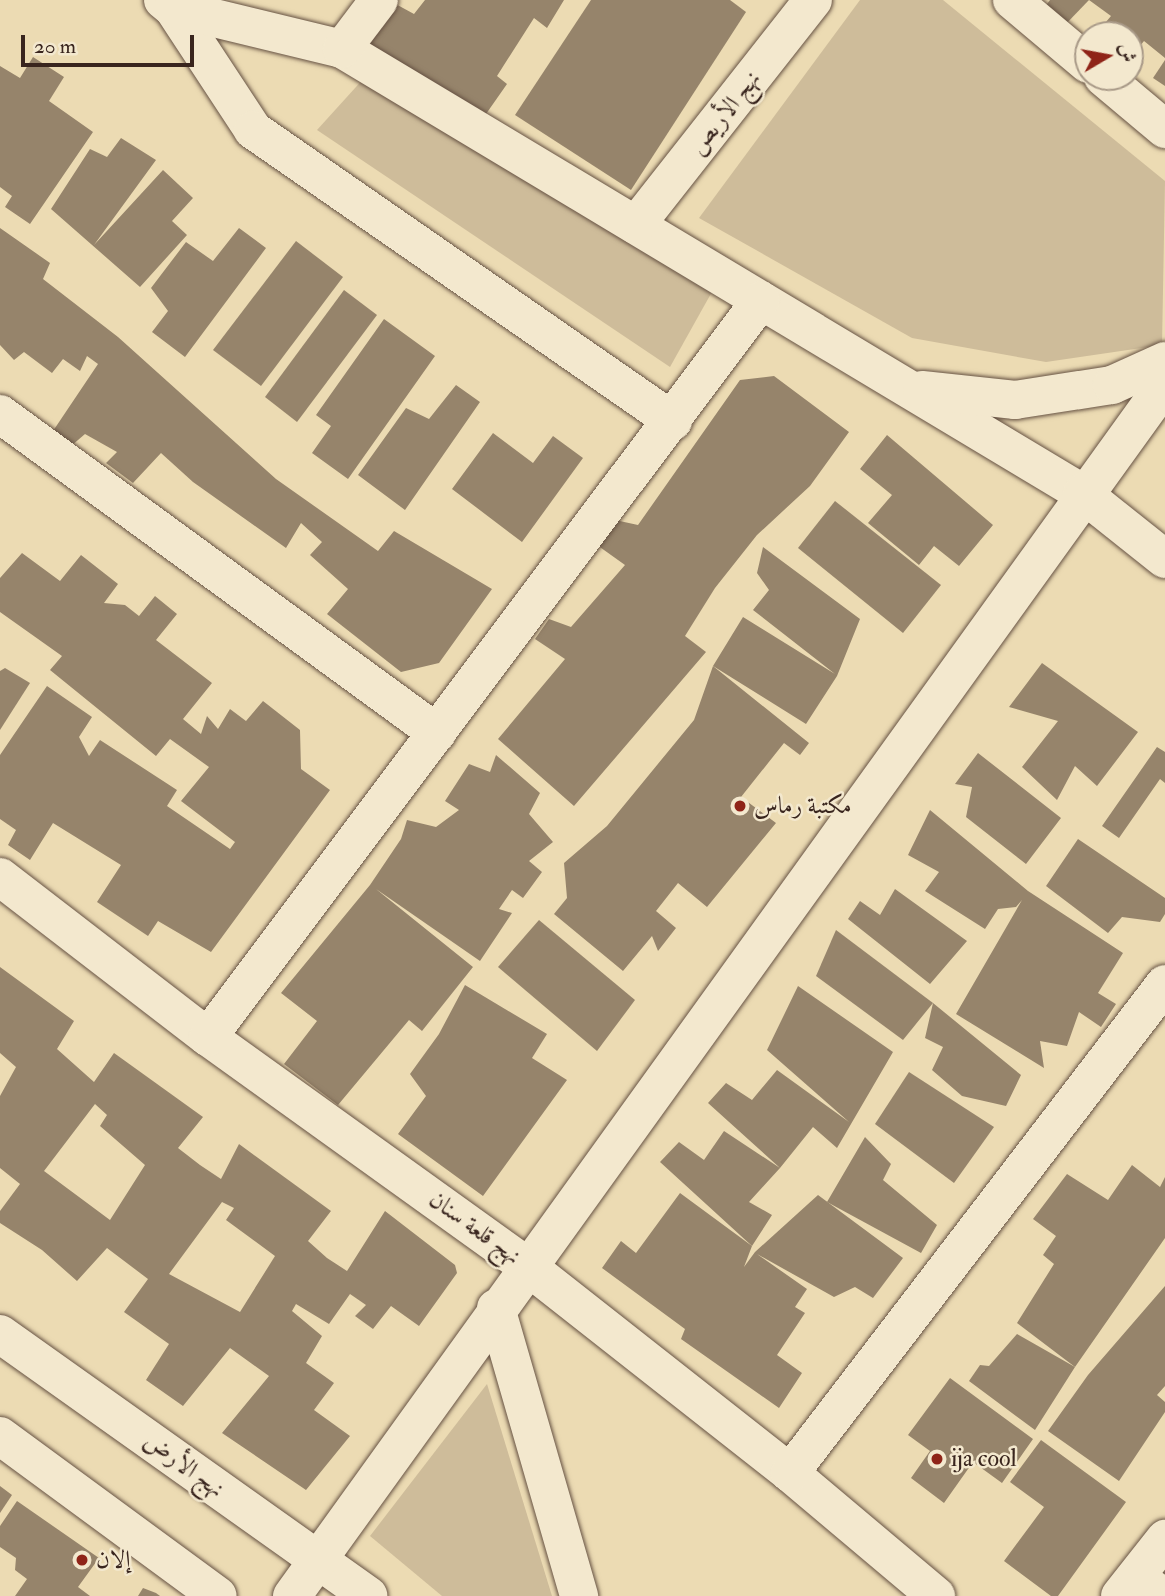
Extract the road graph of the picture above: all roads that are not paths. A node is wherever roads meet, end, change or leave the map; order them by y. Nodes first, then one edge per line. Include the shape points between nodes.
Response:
1 (379, 0) edge
2 (813, 0) edge
3 (1012, 0) edge
4 (168, 4) edge
5 (342, 49) junction
6 (1074, 52) edge
7 (1120, 91) edge
8 (1165, 129) edge
9 (636, 225) junction
10 (761, 300) junction
11 (1165, 361) edge
12 (1165, 384) edge
13 (909, 389) junction
14 (0, 414) edge
15 (673, 421) junction
16 (1082, 493) junction
17 (1165, 559) edge
18 (437, 733) junction
19 (0, 877) edge
20 (1165, 985) edge
21 (208, 1037) junction
22 (527, 1266) junction
23 (496, 1308) junction
24 (0, 1334) edge
25 (0, 1436) edge
26 (790, 1473) junction
27 (1165, 1539) edge
28 (318, 1561) junction
29 (1139, 1590) edge
30 (218, 1596) edge
31 (292, 1596) edge
32 (368, 1596) edge
33 (579, 1596) edge
34 (936, 1596) edge

1 - 5 street
2 - 9 street, نهج الأريص
3 - 6 street
4 - 5 street
4 - 15 street via 253,130
5 - 9 street
7 - 8 street
9 - 10 street
10 - 13 street
10 - 15 street
11 - 13 street via 1112,385 1015,400
12 - 16 street
13 - 16 street
14 - 18 street
15 - 18 street
16 - 17 street
16 - 22 street
18 - 21 street
19 - 21 street, نهج قلعة سنان
20 - 26 street
21 - 22 street, نهج قلعة سنان
22 - 23 street
22 - 26 street, نهج قلعة سنان
23 - 28 street
23 - 33 street
24 - 28 street, نهج الأرض
25 - 30 street
26 - 34 street, نهج قلعة سنان
27 - 29 street
28 - 31 street
28 - 32 street, نهج الأرض

